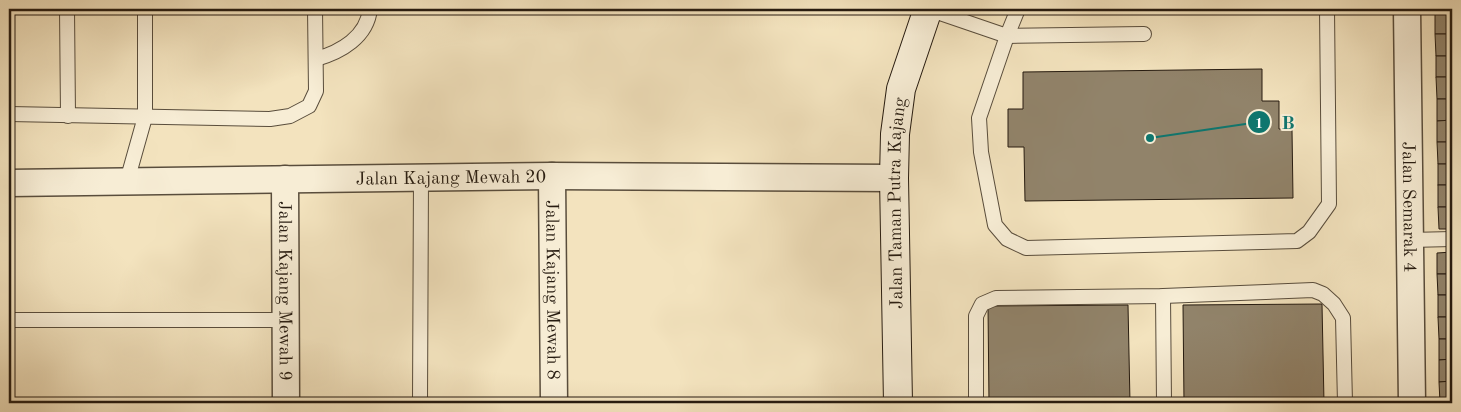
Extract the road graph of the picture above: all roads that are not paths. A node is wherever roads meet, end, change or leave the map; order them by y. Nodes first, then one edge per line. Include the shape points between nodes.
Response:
1 (67, 9) edge
2 (145, 9) edge
3 (315, 9) edge
4 (370, 9) edge
5 (928, 9) edge
6 (1018, 9) edge
7 (1327, 9) edge
8 (1407, 9) edge
9 (1144, 34) dead end
10 (1007, 36) junction
11 (316, 59) junction
12 (9, 114) edge
13 (68, 116) junction
14 (145, 117) junction
15 (552, 176) junction
16 (421, 178) junction
17 (894, 178) junction
18 (285, 179) junction
19 (127, 181) junction
20 (9, 182) edge
21 (1452, 239) edge
22 (1410, 240) junction
23 (1163, 296) junction
24 (9, 320) edge
25 (286, 320) junction
26 (286, 403) edge
27 (420, 403) edge
28 (554, 403) edge
29 (898, 403) edge
30 (976, 403) edge
31 (1164, 403) edge
32 (1345, 403) edge
33 (1412, 403) edge

1 - 13 lane
2 - 14 lane
3 - 11 lane
4 - 11 lane via 361,31 348,46
5 - 10 lane
5 - 17 street, Jalan Taman Putra Kajang via 901,89
6 - 10 lane
7 - 10 lane via 1329,204 1309,232 1297,241 1026,248 1007,239 995,226 981,152 979,118
8 - 22 street, Jalan Semarak 4
9 - 10 lane
11 - 14 lane via 316,91 309,106 290,116 270,119
12 - 13 lane
13 - 14 lane
14 - 19 lane
15 - 16 street, Jalan Kajang Mewah 20
15 - 17 street, Jalan Kajang Mewah 20
15 - 28 street, Jalan Kajang Mewah 8
16 - 18 street, Jalan Kajang Mewah 20
16 - 27 lane
17 - 29 street, Jalan Taman Putra Kajang
18 - 19 street, Jalan Kajang Mewah 20
18 - 25 street, Jalan Kajang Mewah 9
19 - 20 street, Jalan Kajang Mewah 20
21 - 22 lane
22 - 33 street, Jalan Semarak 4
23 - 30 lane via 996,298 982,304 976,316
23 - 31 lane
23 - 32 lane via 1313,290 1323,294 1342,318
24 - 25 lane
25 - 26 street, Jalan Kajang Mewah 9

